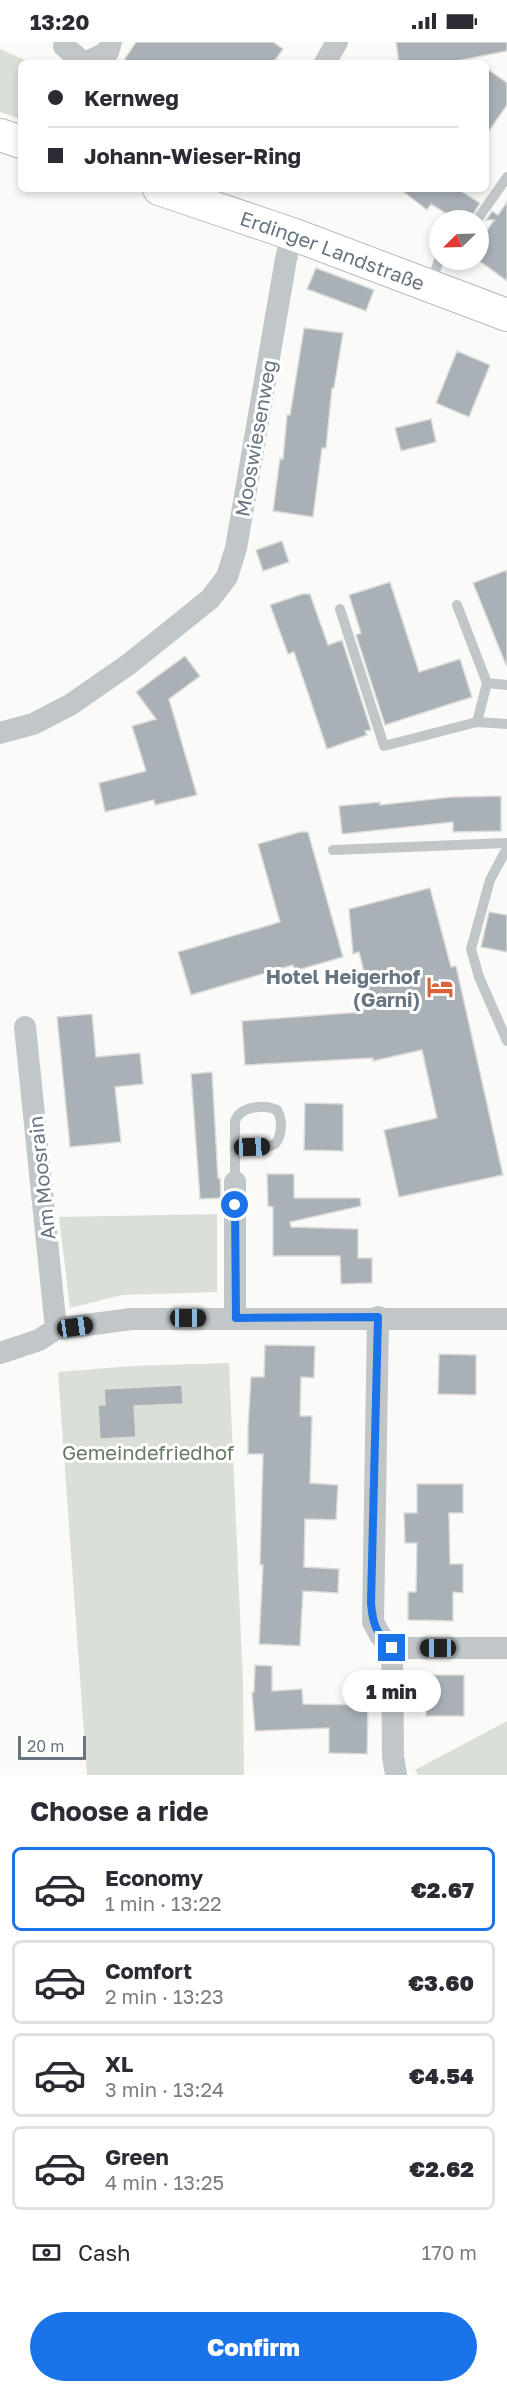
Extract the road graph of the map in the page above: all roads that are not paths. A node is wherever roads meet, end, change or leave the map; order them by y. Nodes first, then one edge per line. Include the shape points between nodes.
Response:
1 (66, 42) edge
2 (111, 42) edge
3 (337, 42) edge
4 (81, 60) edge
5 (91, 60) edge
6 (327, 60) edge
7 (0, 135) edge
8 (18, 141) edge
9 (507, 177) edge
10 (193, 194) edge
11 (484, 210) edge
12 (292, 234) junction
13 (435, 272) edge
14 (507, 315) edge
15 (457, 605) dead end
16 (340, 609) dead end
17 (487, 683) junction
18 (507, 685) edge
19 (477, 722) junction
20 (507, 724) edge
21 (0, 733) edge
22 (507, 843) edge
23 (507, 849) edge
24 (333, 850) dead end
25 (25, 1027) dead end
26 (507, 1041) edge
27 (235, 1147) junction
28 (235, 1182) joint
29 (378, 1317) junction
30 (236, 1318) junction
31 (507, 1319) edge
32 (56, 1329) junction
33 (0, 1353) edge
34 (392, 1648) junction
35 (507, 1648) edge
36 (396, 1775) edge

1 - 4 street via 64,46
2 - 5 street via 108,52
3 - 6 street
7 - 8 street
9 - 11 lane
10 - 12 street, Erdinger Landstraße
12 - 13 street, Erdinger Landstraße
12 - 21 street, Mooswiesenweg via 269,298 237,548 219,573 210,599 70,705 33,724
13 - 14 street, Erdinger Landstraße
15 - 17 lane
16 - 19 lane via 384,746
17 - 18 lane
17 - 19 lane
19 - 20 lane
22 - 24 lane
23 - 26 lane via 490,880 471,949
25 - 32 street, Am Moosrain
27 - 27 lane via 235,1121 241,1111 269,1107 277,1110 280,1134 275,1144
27 - 28 lane
28 - 30 street
29 - 30 street
29 - 31 street
29 - 34 street via 371,1603 373,1623
30 - 32 street via 131,1319
32 - 33 street via 39,1340
34 - 35 street
34 - 36 street

